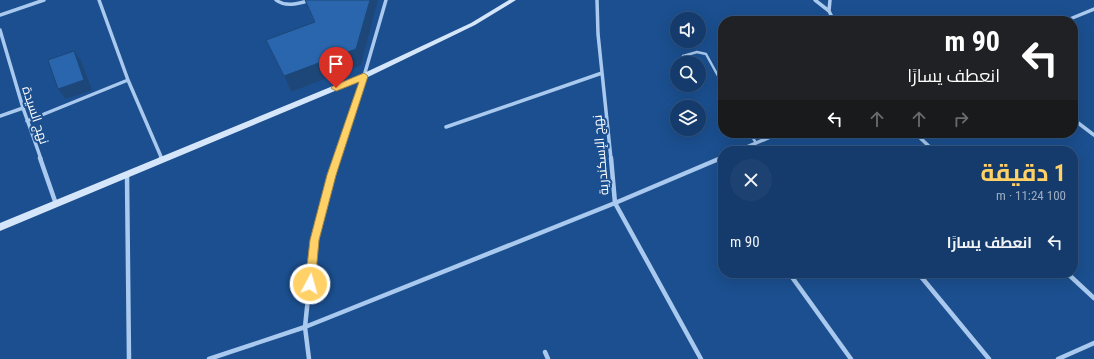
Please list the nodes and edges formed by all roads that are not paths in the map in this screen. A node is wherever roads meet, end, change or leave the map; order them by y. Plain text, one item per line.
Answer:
1 (44, 0) edge
2 (99, 0) edge
3 (276, 0) edge
4 (311, 0) edge
5 (386, 0) edge
6 (513, 0) edge
7 (597, 0) edge
8 (815, 0) edge
9 (830, 0) edge
10 (1094, 9) edge
11 (829, 11) junction
12 (0, 15) edge
13 (832, 16) edge
14 (1077, 16) edge
15 (0, 30) edge
16 (683, 56) dead end
17 (602, 73) junction
18 (364, 76) junction
19 (718, 76) edge
20 (128, 80) junction
21 (23, 108) junction
22 (0, 116) edge
23 (27, 121) junction
24 (1078, 123) edge
25 (446, 127) dead end
26 (1094, 136) edge
27 (753, 138) edge
28 (768, 138) edge
29 (920, 138) edge
30 (756, 143) junction
31 (749, 146) edge
32 (929, 146) edge
33 (718, 159) edge
34 (162, 160) junction
35 (127, 175) junction
36 (615, 203) junction
37 (56, 204) junction
38 (0, 227) edge
39 (793, 278) edge
40 (922, 278) edge
41 (1072, 278) edge
42 (1094, 298) edge
43 (305, 327) junction
44 (1094, 343) edge
45 (545, 352) dead end
46 (129, 359) edge
47 (209, 359) edge
48 (310, 359) edge
49 (548, 359) edge
50 (702, 359) edge
51 (851, 359) edge
52 (989, 359) edge
53 (1058, 359) edge

1 - 12 street
2 - 20 street
3 - 4 street
5 - 18 street
6 - 18 main road
7 - 17 street, نهج الإسكندرية
8 - 11 street
9 - 11 street
10 - 14 street
11 - 13 street
15 - 21 street, نهج السيدة
16 - 19 lane
17 - 25 street
17 - 36 street, نهج الإسكندرية
18 - 34 main road
18 - 43 street
20 - 23 street
20 - 34 street
21 - 22 street
21 - 23 street, نهج السيدة
23 - 37 street, نهج السيدة
24 - 26 street
27 - 30 lane
28 - 30 street
29 - 32 street
30 - 31 street
33 - 36 street
34 - 35 main road
35 - 37 main road
35 - 46 street
36 - 43 street
36 - 50 street, نهج الإسكندرية
37 - 38 main road
39 - 51 street
40 - 52 street
41 - 42 street
43 - 47 street
43 - 48 street
44 - 53 street
45 - 49 street

